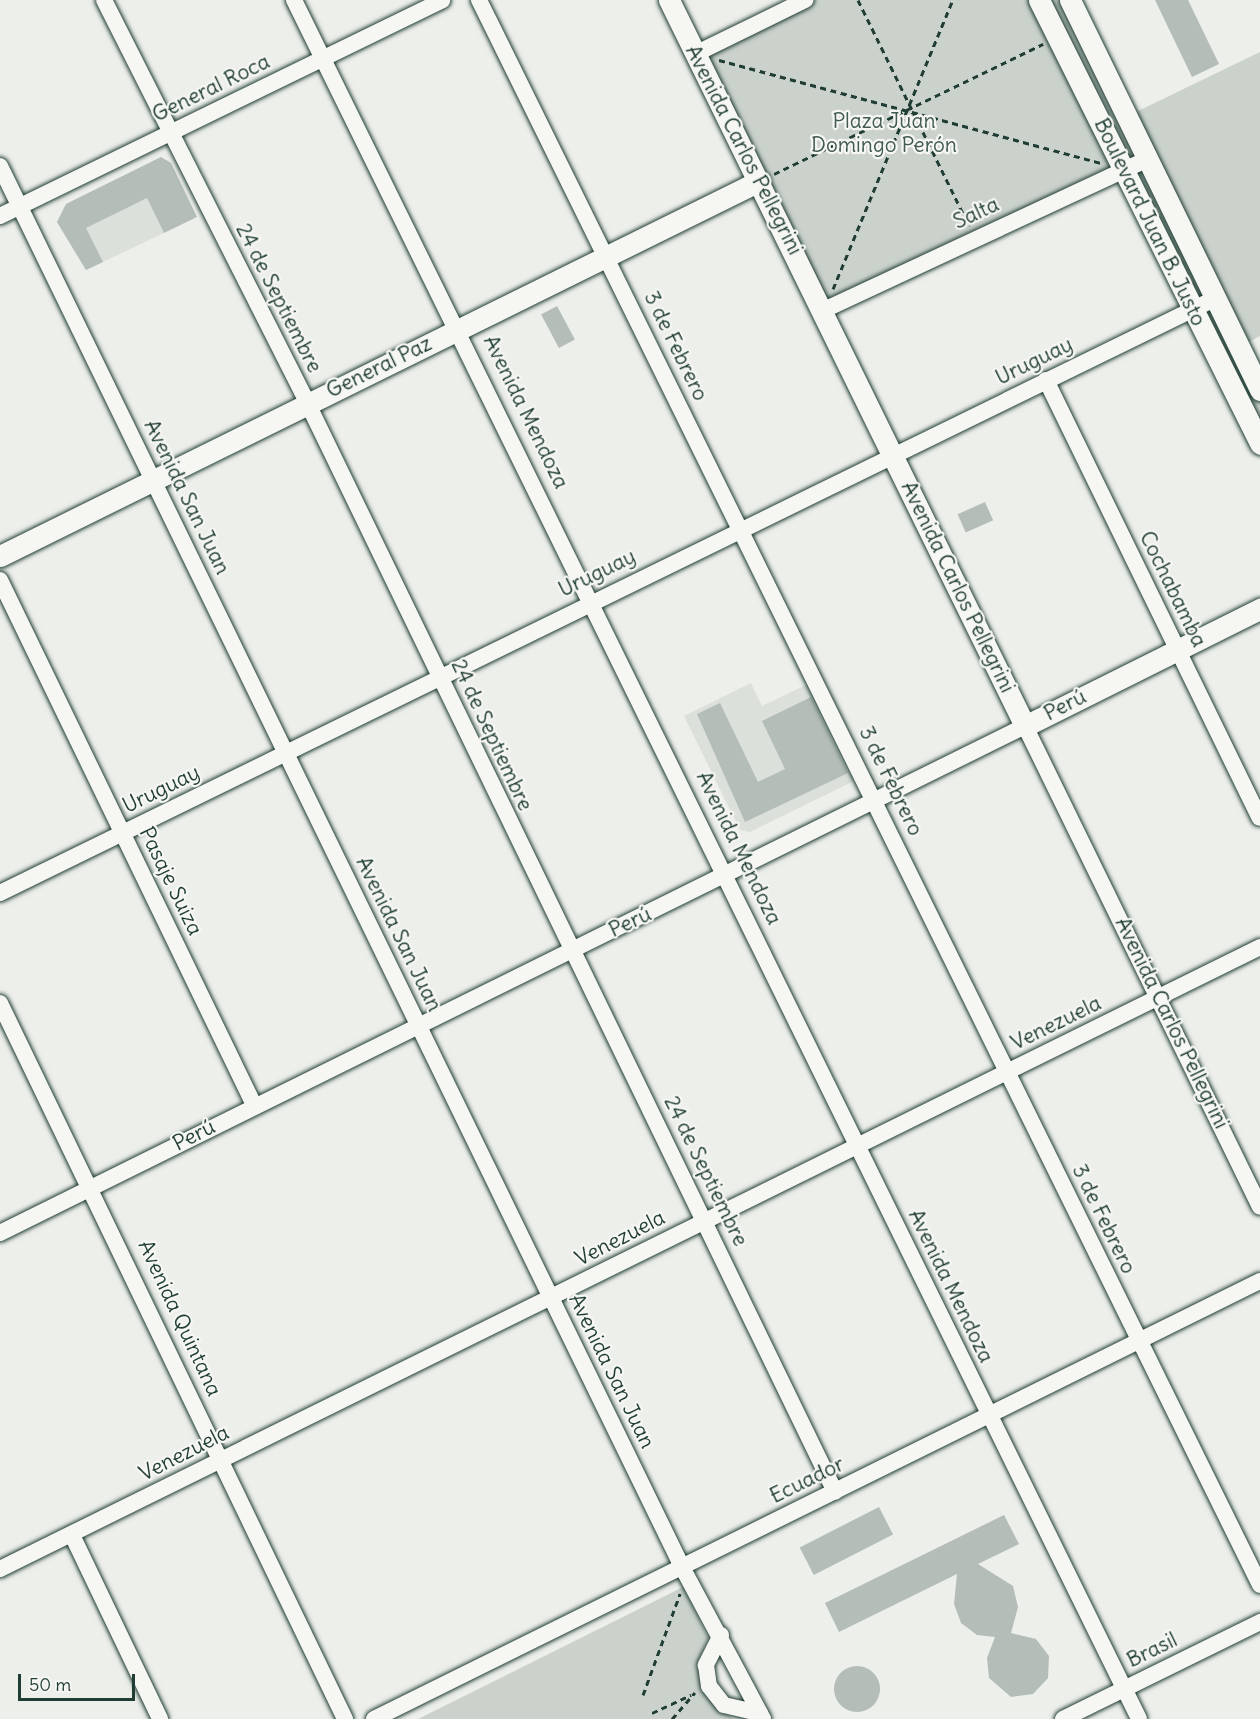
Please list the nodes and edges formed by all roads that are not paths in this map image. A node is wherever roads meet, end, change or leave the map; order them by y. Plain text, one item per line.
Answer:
1 (104, 0) edge
2 (294, 0) edge
3 (442, 0) edge
4 (479, 0) edge
5 (669, 0) edge
6 (805, 0) edge
7 (1039, 0) edge
8 (1070, 0) edge
9 (695, 54) junction
10 (324, 58) junction
11 (171, 133) junction
12 (1148, 159) junction
13 (0, 166) edge
14 (1123, 169) junction
15 (759, 181) junction
16 (20, 206) junction
17 (0, 216) edge
18 (606, 255) junction
19 (1216, 298) junction
20 (1194, 309) junction
21 (824, 310) junction
22 (459, 327) junction
23 (1046, 380) junction
24 (1260, 390) edge
25 (307, 402) junction
26 (1260, 444) edge
27 (894, 455) junction
28 (154, 479) junction
29 (740, 529) junction
30 (0, 556) edge
31 (0, 580) edge
32 (593, 599) junction
33 (1260, 609) edge
34 (1177, 649) junction
35 (439, 676) junction
36 (1025, 726) junction
37 (286, 752) junction
38 (875, 798) junction
39 (1260, 818) edge
40 (123, 833) junction
41 (728, 877) junction
42 (0, 893) edge
43 (1260, 947) edge
44 (569, 950) junction
45 (1161, 996) junction
46 (0, 1003) edge
47 (418, 1026) junction
48 (1008, 1071) junction
49 (254, 1105) junction
50 (858, 1144) junction
51 (93, 1188) junction
52 (1260, 1207) edge
53 (706, 1221) junction
54 (0, 1233) edge
55 (1260, 1281) edge
56 (552, 1298) junction
57 (1137, 1339) junction
58 (988, 1415) junction
59 (222, 1459) junction
60 (835, 1492) junction
61 (72, 1535) junction
62 (682, 1567) junction
63 (0, 1569) edge
64 (1260, 1584) edge
65 (1260, 1622) edge
66 (720, 1635) junction
67 (1125, 1689) junction
68 (762, 1716) edge
69 (160, 1719) edge
70 (345, 1719) edge
71 (374, 1719) edge
72 (1064, 1719) edge
73 (1139, 1719) edge

1 - 11 street, 24 de Septiembre
2 - 10 street, Avenida Mendoza
3 - 10 street, General Roca
4 - 18 street, 3 de Febrero
5 - 9 street, Avenida Carlos Pellegrini
6 - 9 street
7 - 14 street, Boulevard Juan B. Justo
8 - 12 street, Boulevard Juan B. Justo
9 - 15 street, Avenida Carlos Pellegrini
10 - 11 street, General Roca
10 - 22 street, Avenida Mendoza
11 - 16 street, General Roca
11 - 25 street, 24 de Septiembre
12 - 14 street, Salta
12 - 19 street, Boulevard Juan B. Justo
13 - 16 street, Avenida San Juan
14 - 20 street, Boulevard Juan B. Justo
14 - 21 street, Salta
15 - 18 street, General Paz
15 - 21 street, Avenida Carlos Pellegrini
16 - 17 street, General Roca
16 - 28 street, Avenida San Juan
18 - 22 street, General Paz
18 - 29 street, 3 de Febrero
19 - 20 street, Uruguay
19 - 24 street, Boulevard Juan B. Justo
20 - 23 street, Uruguay
20 - 26 street, Boulevard Juan B. Justo
21 - 27 street, Avenida Carlos Pellegrini
22 - 25 street, General Paz
22 - 32 street, Avenida Mendoza
23 - 27 street, Uruguay
23 - 34 street, Cochabamba
25 - 28 street, General Paz
25 - 35 street, 24 de Septiembre
27 - 29 street, Uruguay
27 - 36 street, Avenida Carlos Pellegrini
28 - 30 street, General Paz
28 - 37 street, Avenida San Juan
29 - 32 street, Uruguay
29 - 38 street, 3 de Febrero
31 - 40 street, Pasaje Suiza
32 - 35 street, Uruguay
32 - 41 street, Avenida Mendoza
33 - 34 street, Perú
34 - 36 street, Perú
34 - 39 street, Cochabamba
35 - 37 street, Uruguay
35 - 44 street, 24 de Septiembre
36 - 38 street, Perú
36 - 45 street, Avenida Carlos Pellegrini
37 - 40 street, Uruguay
37 - 47 street, Avenida San Juan
38 - 41 street, Perú
38 - 48 street, 3 de Febrero
40 - 42 street, Uruguay
40 - 49 street, Pasaje Suiza
41 - 44 street, Perú
41 - 50 street, Avenida Mendoza
43 - 45 street, Venezuela
44 - 47 street, Perú
44 - 53 street, 24 de Septiembre
45 - 48 street, Venezuela
45 - 52 street, Avenida Carlos Pellegrini
46 - 51 street, Avenida Quintana
47 - 49 street, Perú
47 - 56 street, Avenida San Juan
48 - 50 street, Venezuela
48 - 57 street, 3 de Febrero
49 - 51 street, Perú
50 - 53 street, Venezuela
50 - 58 street, Avenida Mendoza
51 - 54 street, Perú
51 - 59 street, Avenida Quintana
53 - 56 street, Venezuela
53 - 60 street, 24 de Septiembre
55 - 57 street, Ecuador
56 - 59 street, Venezuela
56 - 62 street, Avenida San Juan
57 - 58 street, Ecuador
57 - 64 street, 3 de Febrero
58 - 60 street, Ecuador
58 - 67 street, Avenida Mendoza
59 - 61 street, Venezuela
59 - 70 street, Avenida Quintana
60 - 62 street, Ecuador
61 - 63 street, Venezuela
61 - 69 street
62 - 66 street, Avenida San Juan
62 - 71 street, Ecuador
65 - 67 street, Brasil
66 - 68 street, Avenida San Juan
66 - 68 street
67 - 72 street, Brasil
67 - 73 street, Avenida Mendoza

